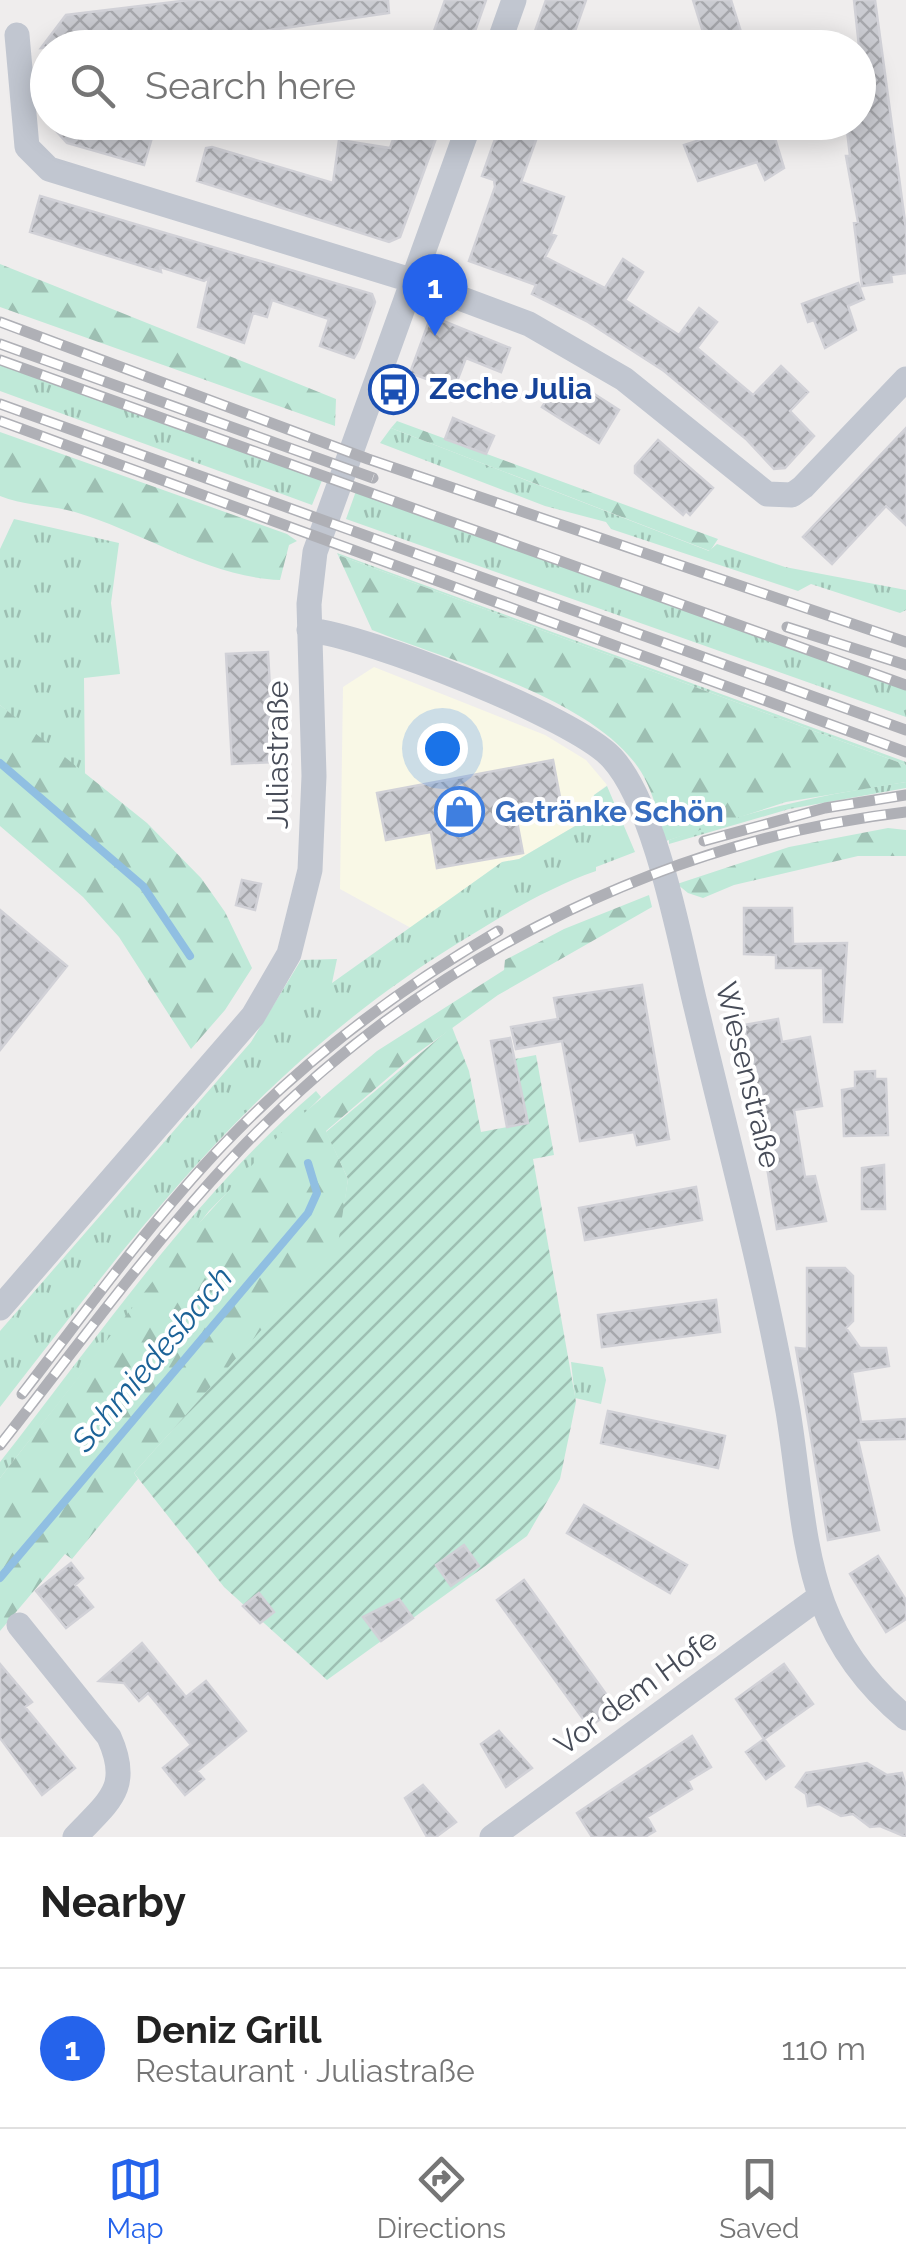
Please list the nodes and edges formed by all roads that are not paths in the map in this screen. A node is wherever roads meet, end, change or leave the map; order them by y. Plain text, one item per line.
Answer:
1 (514, 0) edge
2 (503, 30) edge
3 (16, 34) dead end
4 (464, 140) edge
5 (414, 281) junction
6 (906, 380) edge
7 (309, 630) junction
8 (0, 1308) edge
9 (818, 1598) junction
10 (19, 1625) dead end
11 (906, 1718) edge
12 (75, 1837) edge
13 (492, 1837) edge

1 - 2 street
3 - 5 street
4 - 5 street, Juliastraße
5 - 6 street
5 - 7 street, Juliastraße
7 - 8 street, Juliastraße
7 - 9 street, Wiesenstraße
9 - 11 street, Wiesenstraße
9 - 13 street, Vor dem Hofe
10 - 12 street

